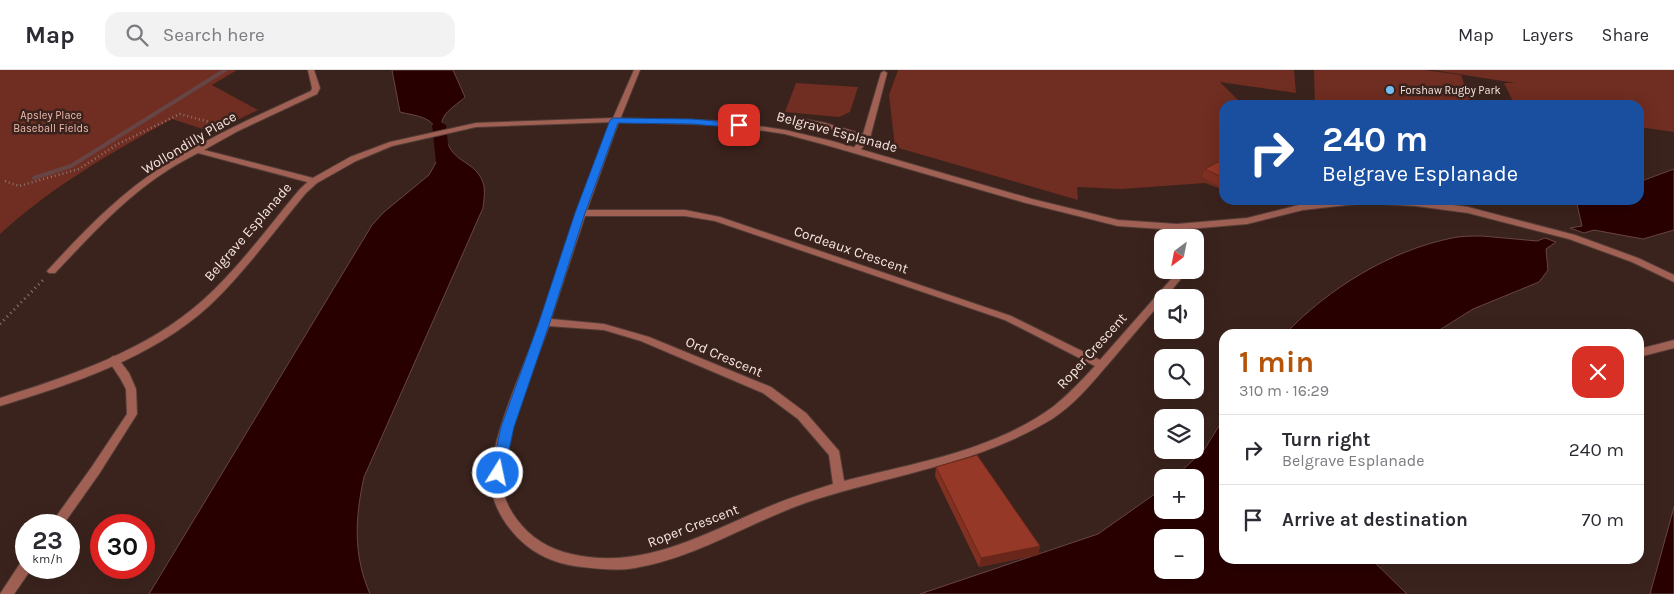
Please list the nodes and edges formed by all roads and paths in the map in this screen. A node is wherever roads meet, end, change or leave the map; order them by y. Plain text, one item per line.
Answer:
1 (311, 70) edge
2 (637, 70) edge
3 (884, 73) dead end
4 (783, 117) dead end
5 (614, 120) junction
6 (235, 129) junction
7 (866, 138) junction
8 (196, 150) junction
9 (855, 151) junction
10 (6, 181) dead end
11 (314, 181) junction
12 (1321, 205) edge
13 (1431, 205) edge
14 (580, 213) junction
15 (1177, 227) joint
16 (52, 271) joint
17 (1176, 279) edge
18 (1674, 279) edge
19 (545, 322) junction
20 (0, 324) edge
21 (1674, 344) edge
22 (1644, 352) edge
23 (113, 360) junction
24 (1102, 364) junction
25 (0, 402) edge
26 (839, 488) junction
27 (64, 514) edge
28 (17, 579) edge
29 (6, 594) edge

1 - 6 street, Wollondilly Place
2 - 5 street, Roper Crescent
3 - 7 street
4 - 7 street
5 - 9 street, Belgrave Esplanade
5 - 11 street, Belgrave Esplanade
5 - 14 street, Roper Crescent
6 - 8 street, Wollondilly Place
6 - 10 path
7 - 9 street
8 - 11 street
8 - 16 street, Wollondilly Place
9 - 15 street, Belgrave Esplanade
11 - 23 street, Belgrave Esplanade
12 - 15 street, Belgrave Esplanade
13 - 18 street, Belgrave Esplanade
14 - 19 street, Roper Crescent
14 - 24 street, Cordeaux Crescent
16 - 20 path
17 - 24 street, Roper Crescent
19 - 26 street, Ord Crescent
19 - 26 street, Roper Crescent
21 - 22 street
23 - 25 street, Belgrave Esplanade
23 - 27 street
24 - 26 street, Roper Crescent
28 - 29 street

